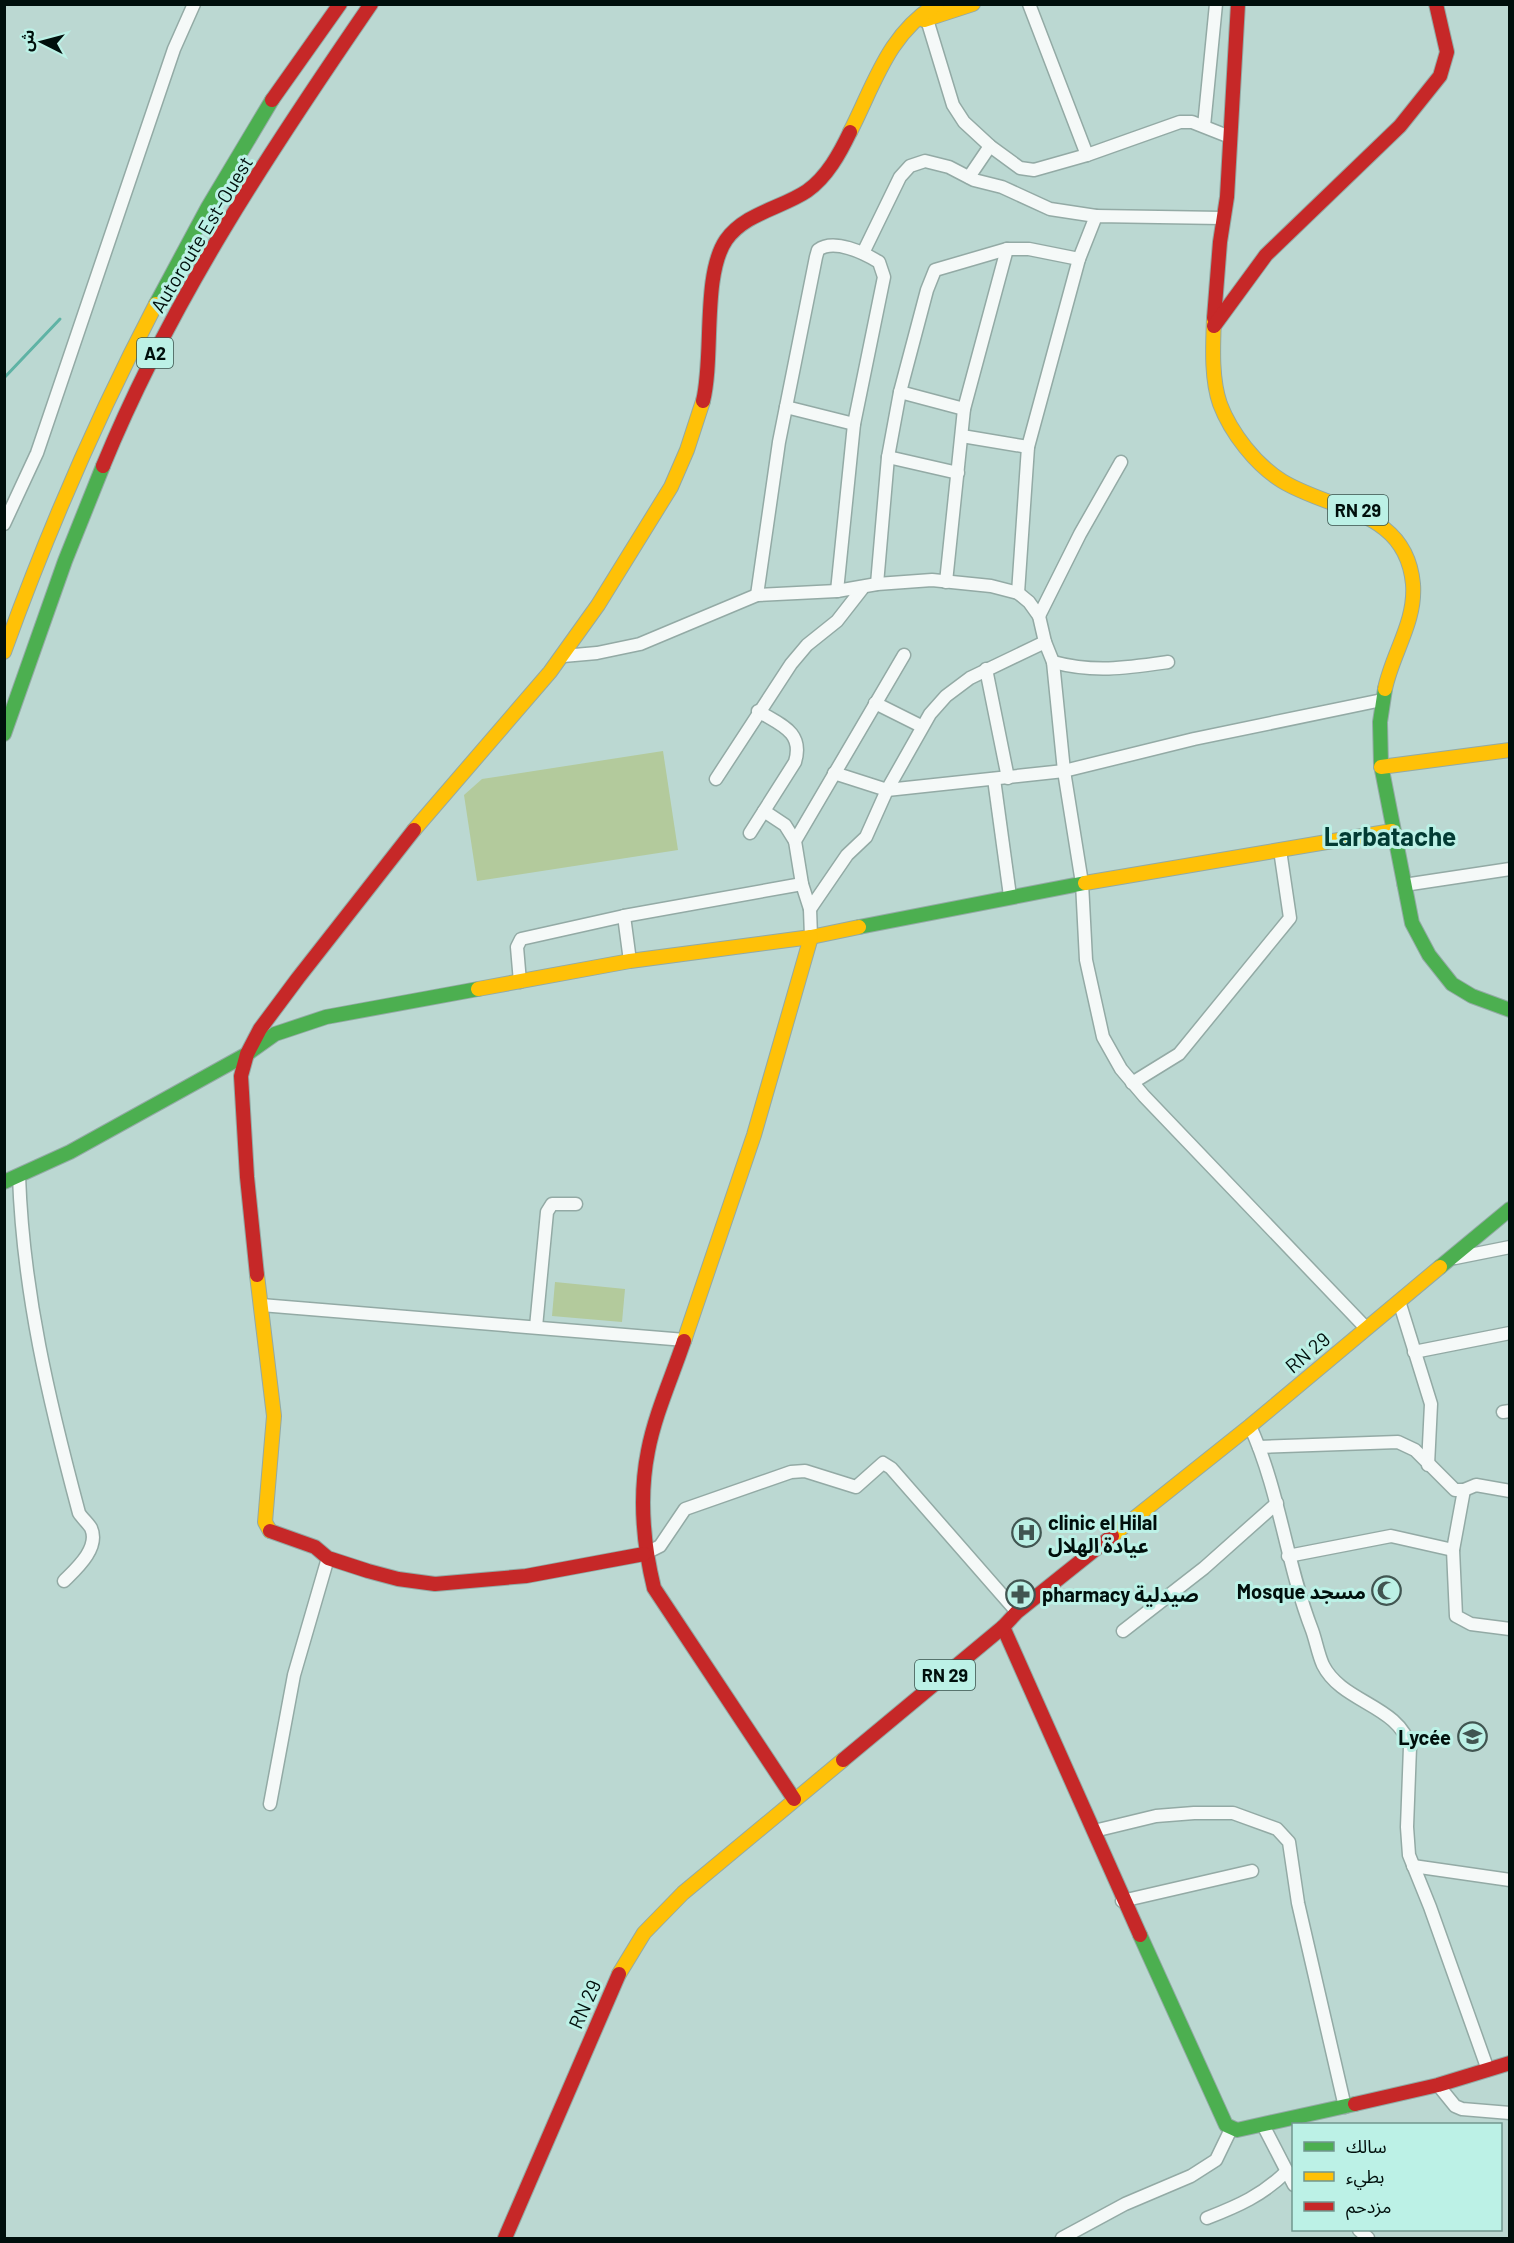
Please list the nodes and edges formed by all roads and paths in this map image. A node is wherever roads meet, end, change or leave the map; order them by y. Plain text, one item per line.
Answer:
1 (194, 4) edge
2 (340, 4) edge
3 (370, 4) edge
4 (973, 4) edge
5 (1029, 4) edge
6 (1216, 4) edge
7 (1238, 4) edge
8 (1436, 4) edge
9 (930, 11) edge
10 (1204, 126) junction
11 (1230, 137) junction
12 (990, 146) junction
13 (1087, 155) junction
14 (969, 177) junction
15 (1096, 216) junction
16 (1222, 218) junction
17 (1006, 249) junction
18 (863, 253) junction
19 (1079, 259) junction
20 (1214, 326) junction
21 (900, 392) junction
22 (786, 407) junction
23 (964, 409) junction
24 (854, 424) junction
25 (962, 436) junction
26 (1028, 447) junction
27 (888, 457) junction
28 (1121, 462) dead end
29 (958, 473) junction
30 (4, 524) edge
31 (946, 582) junction
32 (877, 584) junction
33 (862, 589) junction
34 (837, 591) junction
35 (1018, 593) junction
36 (757, 595) junction
37 (1039, 616) junction
38 (1045, 642) junction
39 (4, 652) edge
40 (904, 655) dead end
41 (563, 656) junction
42 (1053, 662) junction
43 (1168, 662) dead end
44 (986, 669) junction
45 (1382, 700) junction
46 (875, 703) junction
47 (758, 711) junction
48 (921, 726) junction
49 (4, 734) edge
50 (1509, 750) edge
51 (1381, 767) junction
52 (1064, 771) junction
53 (834, 773) junction
54 (994, 778) junction
55 (1008, 778) junction
56 (716, 779) dead end
57 (887, 790) junction
58 (764, 811) junction
59 (1392, 831) junction
60 (750, 832) dead end
61 (795, 841) junction
62 (1280, 850) junction
63 (1509, 869) edge
64 (1082, 883) junction
65 (802, 884) junction
66 (1404, 885) junction
67 (1010, 896) junction
68 (810, 909) junction
69 (624, 916) junction
70 (811, 937) junction
71 (630, 961) junction
72 (520, 982) junction
73 (1509, 1010) edge
74 (247, 1054) junction
75 (1132, 1083) junction
76 (20, 1176) junction
77 (4, 1182) edge
78 (576, 1203) dead end
79 (1509, 1209) edge
80 (1509, 1247) edge
81 (1448, 1260) junction
82 (1399, 1300) junction
83 (261, 1305) junction
84 (536, 1327) junction
85 (1366, 1328) junction
86 (1509, 1333) edge
87 (686, 1340) junction
88 (1414, 1352) junction
89 (1250, 1426) junction
90 (1259, 1446) junction
91 (1428, 1465) junction
92 (1464, 1490) junction
93 (1509, 1491) edge
94 (1278, 1503) junction
95 (1453, 1550) junction
96 (644, 1554) junction
97 (1288, 1556) junction
98 (328, 1558) junction
99 (64, 1581) dead end
100 (1017, 1612) junction
101 (1003, 1627) junction
102 (1509, 1629) edge
103 (1123, 1631) dead end
104 (794, 1799) junction
105 (270, 1804) dead end
106 (1094, 1831) junction
107 (1413, 1866) junction
108 (1252, 1871) dead end
109 (1509, 1880) edge
110 (1122, 1901) junction
111 (1509, 2062) edge
112 (1488, 2070) junction
113 (1438, 2085) junction
114 (1345, 2107) junction
115 (1509, 2113) edge
116 (1263, 2125) junction
117 (1231, 2129) junction
118 (1287, 2171) junction
119 (1292, 2183) edge
120 (1207, 2218) dead end
121 (505, 2238) edge
122 (1062, 2238) edge

1 - 30 street
2 - 39 main road, Autoroute Est-Ouest / A2
3 - 49 main road, Autoroute Est-Ouest / A2
4 - 9 main road
5 - 13 street
6 - 10 street
7 - 11 main road, RN 29 / RN 29
8 - 20 main road
9 - 12 street
9 - 41 main road
10 - 11 street
10 - 13 street
11 - 16 main road, RN 29 / RN 29
12 - 13 street
12 - 14 street
14 - 15 street
14 - 18 street
15 - 16 street
15 - 19 street
16 - 20 main road, RN 29 / RN 29
17 - 19 street
17 - 21 street
17 - 23 street
18 - 22 street
18 - 24 street
19 - 26 street
20 - 45 main road, RN 29 / RN 29
21 - 23 street
21 - 27 street
22 - 24 street
22 - 36 street
23 - 25 street
24 - 34 street
25 - 26 street
25 - 29 street
26 - 35 street
27 - 29 street
27 - 32 street
28 - 37 street
29 - 31 street
31 - 32 street
31 - 35 street
32 - 33 street
33 - 34 street
33 - 47 street
34 - 36 street
35 - 37 street
36 - 41 street
37 - 38 street
38 - 42 street
38 - 44 street
40 - 46 street
41 - 74 main road
42 - 43 street
42 - 52 street
44 - 48 street
44 - 55 street
45 - 51 main road, RN 29 / RN 29
45 - 52 street
46 - 48 street
46 - 53 street
47 - 56 street
47 - 58 street
48 - 57 street
50 - 51 main road
51 - 59 main road, RN 29 / RN 29
52 - 55 street
52 - 64 street
53 - 57 street
53 - 61 street
54 - 55 street
54 - 57 street
54 - 67 street
57 - 68 street
58 - 60 street
58 - 61 street
59 - 62 main road
59 - 66 main road, RN 29 / RN 29
61 - 65 street
62 - 64 main road
62 - 75 street
63 - 66 street
64 - 67 main road
64 - 75 street
65 - 68 street
65 - 69 street
66 - 73 main road, RN 29 / RN 29
67 - 70 main road
68 - 70 street
69 - 71 street
69 - 72 street
70 - 71 main road
70 - 87 main road
71 - 72 main road
72 - 74 main road
74 - 76 main road
74 - 83 main road
75 - 85 street
76 - 77 main road
76 - 99 street
78 - 84 street
79 - 81 main road, RN 29 / RN 29
80 - 81 street
81 - 82 main road, RN 29 / RN 29
82 - 85 main road, RN 29 / RN 29
82 - 88 street
83 - 84 street
83 - 98 main road
84 - 87 street
85 - 89 main road, RN 29 / RN 29
86 - 88 street
87 - 96 main road
88 - 91 street
89 - 90 street
89 - 100 main road, RN 29 / RN 29
90 - 91 street
90 - 94 street
91 - 92 street
92 - 93 street
92 - 95 street
94 - 97 street
94 - 103 street
95 - 97 street
95 - 102 street
96 - 98 main road
96 - 100 street
96 - 104 main road
97 - 107 street
98 - 105 street
100 - 101 main road, RN 29 / RN 29
101 - 104 main road, RN 29 / RN 29
101 - 106 main road
104 - 121 main road, RN 29 / RN 29
106 - 110 main road
106 - 114 street
107 - 109 street
107 - 112 street
108 - 110 street
110 - 117 main road
111 - 112 main road
112 - 113 main road
113 - 114 main road
113 - 115 street
114 - 116 main road
116 - 117 main road
116 - 118 street
117 - 122 street
118 - 119 street
118 - 120 street

